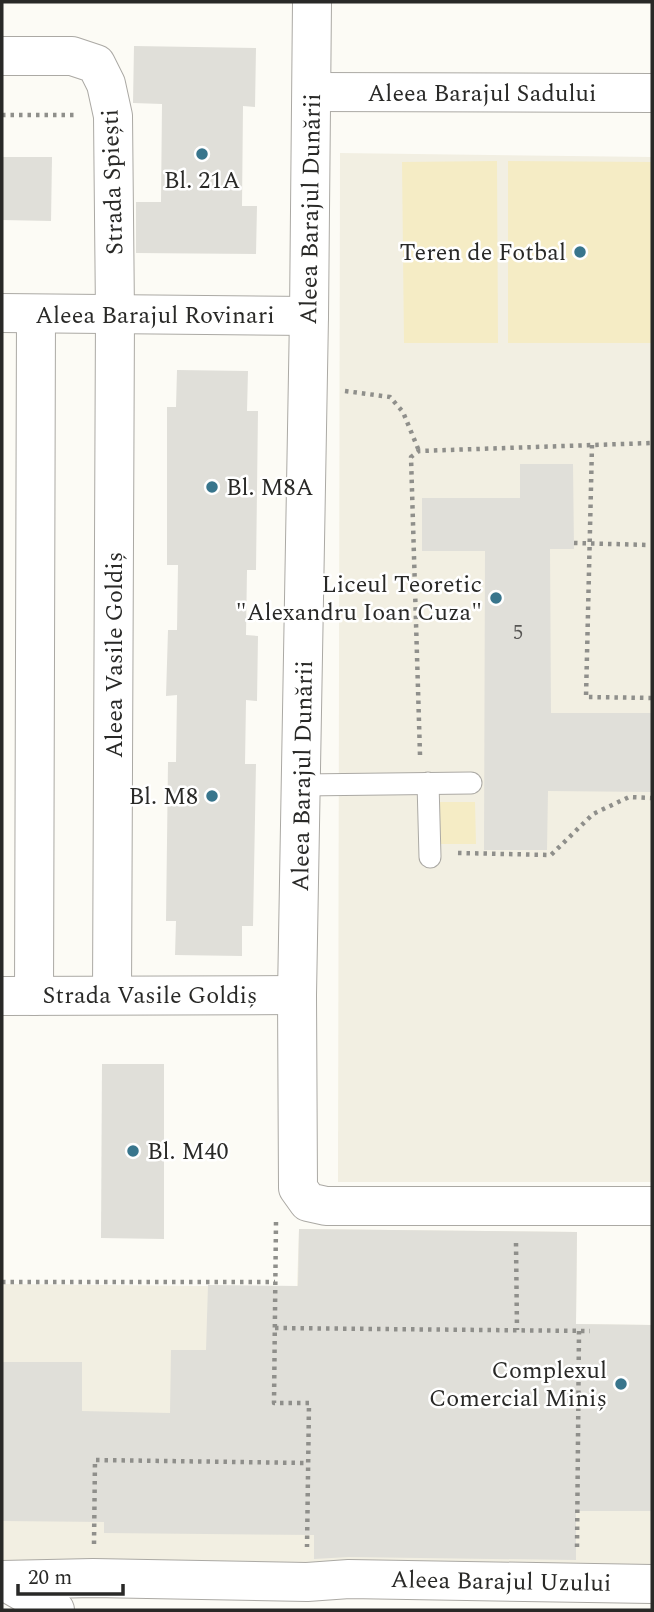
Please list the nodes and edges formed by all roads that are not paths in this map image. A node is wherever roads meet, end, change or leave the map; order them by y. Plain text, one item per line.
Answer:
1 (312, 2) edge
2 (2, 55) edge
3 (312, 92) junction
4 (652, 93) edge
5 (19, 314) edge
6 (116, 315) junction
7 (309, 316) junction
8 (471, 783) dead end
9 (424, 784) junction
10 (302, 785) junction
11 (430, 855) road end
12 (113, 995) junction
13 (298, 995) junction
14 (18, 996) edge
15 (652, 1206) edge
16 (2, 1580) edge
17 (652, 1584) edge
18 (314, 1596) edge
19 (55, 1610) edge

1 - 3 street, Aleea Barajul Dunării
2 - 6 street, Strada Spiești
3 - 4 street, Aleea Barajul Sadului
3 - 7 street, Aleea Barajul Dunării
5 - 6 street, Aleea Barajul Rovinari
5 - 14 street
6 - 7 street, Aleea Barajul Rovinari
6 - 12 street, Aleea Vasile Goldiș
7 - 10 street, Aleea Barajul Dunării
8 - 9 lane
9 - 10 lane
9 - 11 lane
10 - 13 street, Aleea Barajul Dunării
12 - 13 street, Strada Vasile Goldiș
12 - 14 street, Strada Vasile Goldiș
13 - 15 street, Aleea Barajul Dunării
16 - 18 street, Aleea Barajul Uzului
16 - 19 street
17 - 18 street, Aleea Barajul Uzului

